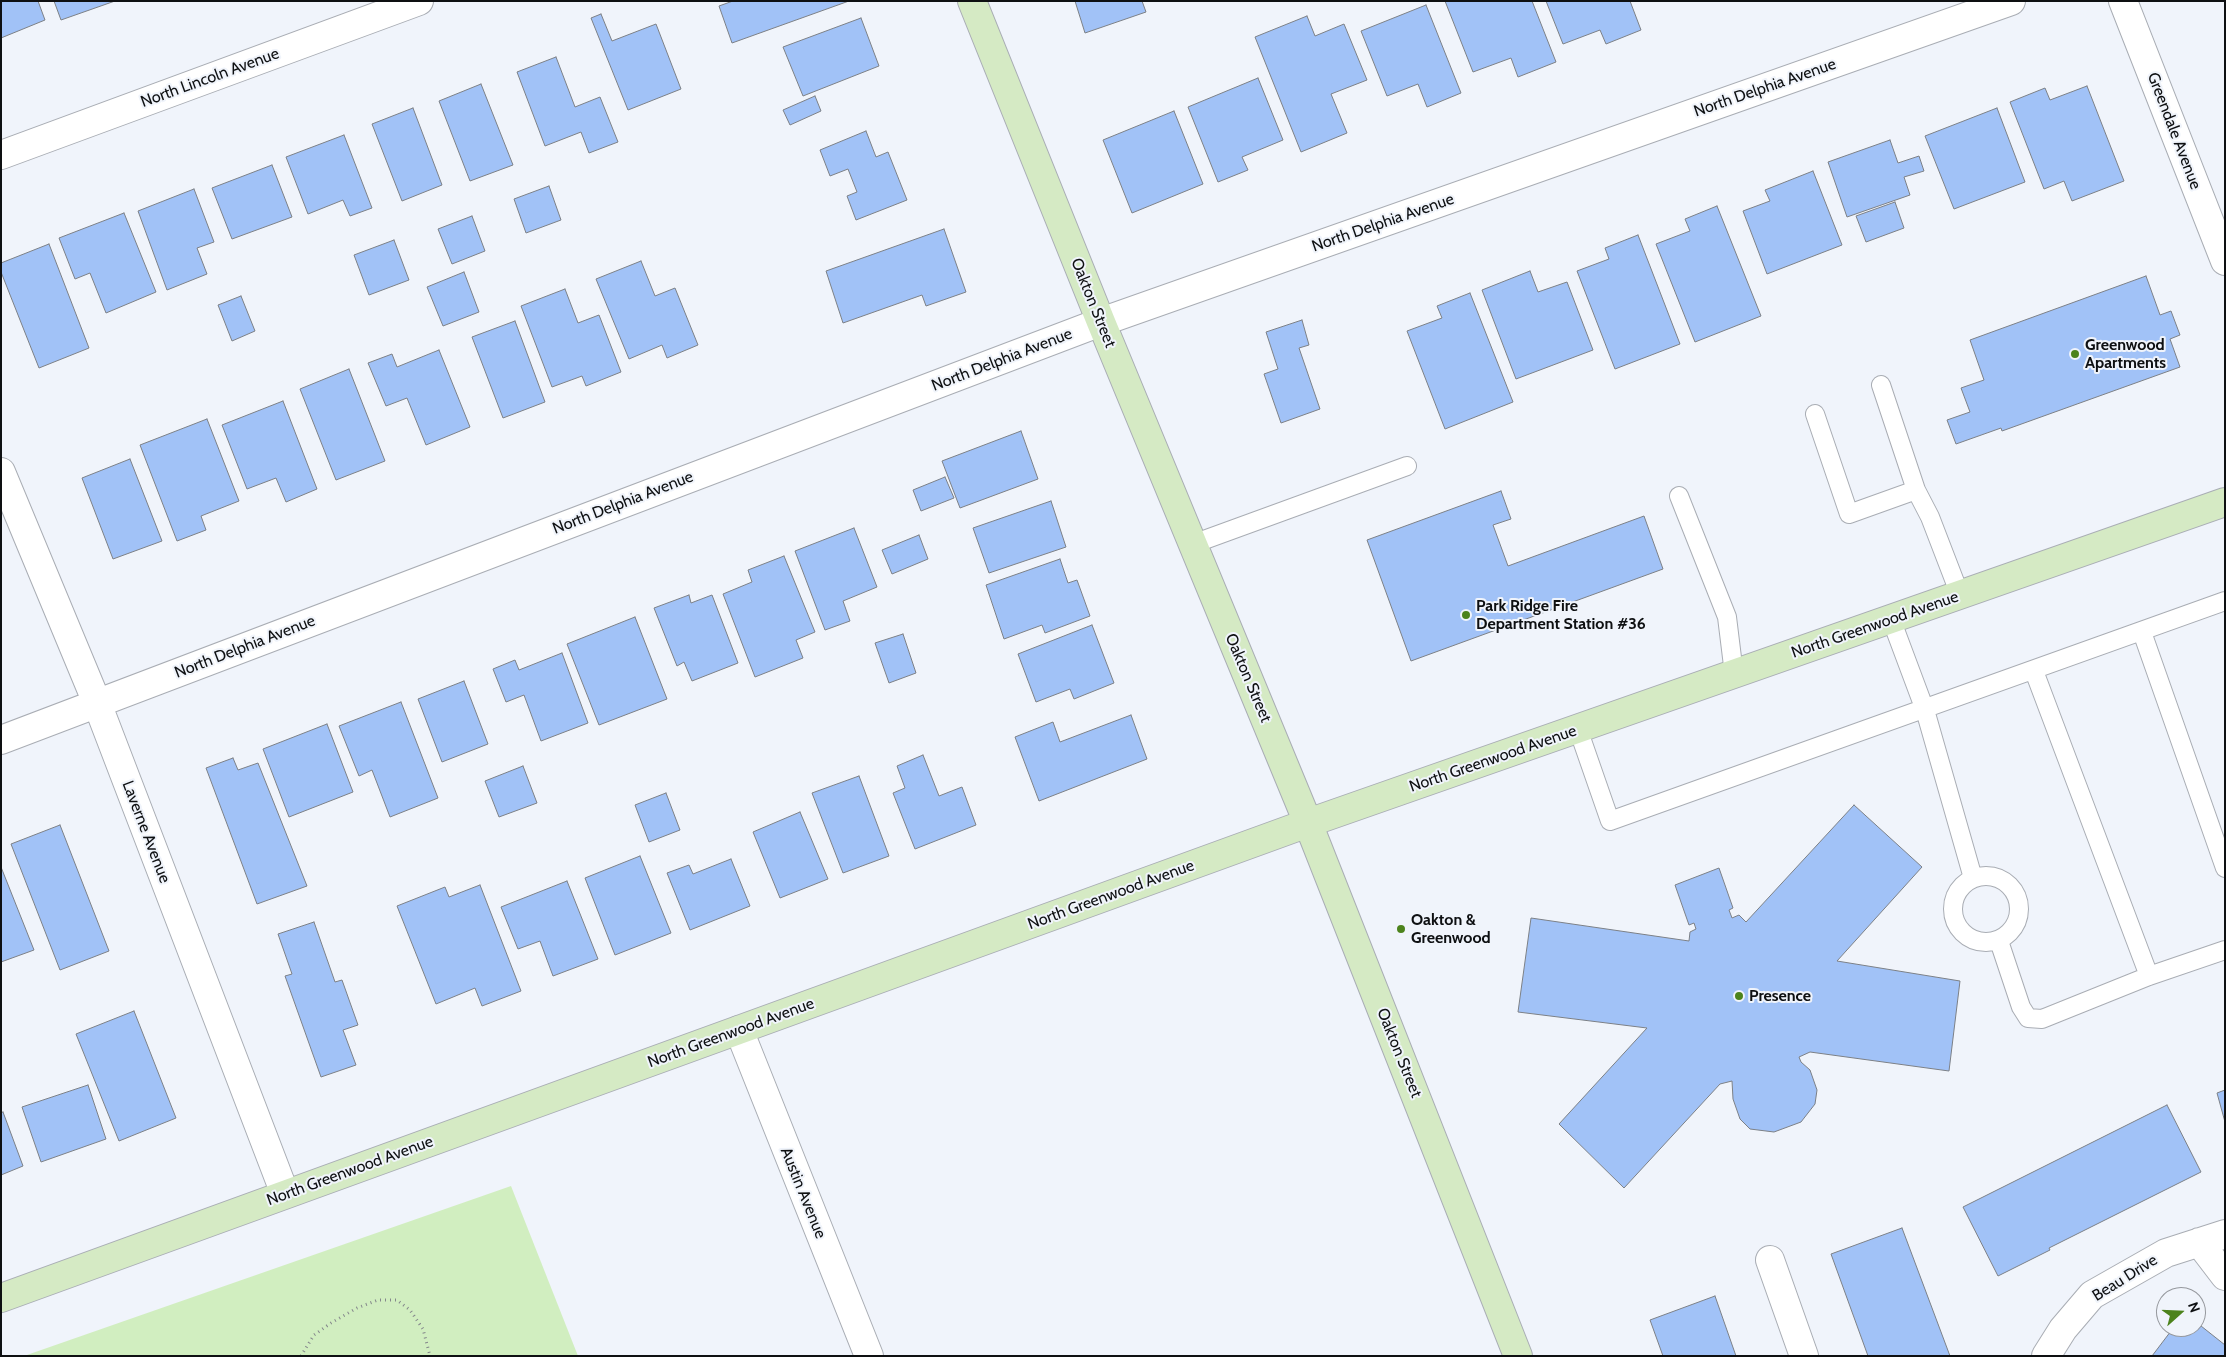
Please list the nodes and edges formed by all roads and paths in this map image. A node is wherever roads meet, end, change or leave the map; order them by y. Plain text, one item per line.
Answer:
1 (419, 1) edge
2 (972, 1) edge
3 (2011, 1) edge
4 (2123, 1) edge
5 (1, 155) edge
6 (2225, 261) edge
7 (1101, 322) junction
8 (1881, 385) dead end
9 (1815, 414) dead end
10 (1407, 466) dead end
11 (1, 472) edge
12 (1916, 490) junction
13 (1679, 496) dead end
14 (2225, 502) edge
15 (1193, 544) junction
16 (1960, 595) junction
17 (2225, 601) edge
18 (1891, 619) junction
19 (2142, 632) junction
20 (2034, 671) junction
21 (1734, 674) junction
22 (96, 703) junction
23 (1925, 710) junction
24 (1578, 728) junction
25 (1, 740) edge
26 (1308, 824) junction
27 (2225, 868) edge
28 (1973, 878) junction
29 (1999, 941) junction
30 (2225, 950) edge
31 (2149, 976) junction
32 (739, 1030) junction
33 (285, 1194) junction
34 (2225, 1234) edge
35 (2199, 1242) junction
36 (1770, 1260) dead end
37 (2225, 1276) edge
38 (1, 1298) edge
39 (301, 1356) edge
40 (430, 1356) edge
41 (869, 1356) edge
42 (1518, 1356) edge
43 (1804, 1356) edge
44 (2046, 1356) edge

1 - 5 street, North Lincoln Avenue
2 - 7 main road, Oakton Street
3 - 7 street, North Delphia Avenue
4 - 6 street, Greendale Avenue
7 - 15 main road, Oakton Street
7 - 22 street, North Delphia Avenue
8 - 12 lane
9 - 12 lane
10 - 15 lane
11 - 22 street, Laverne Avenue
12 - 16 lane
13 - 21 lane
14 - 16 main road, North Greenwood Avenue
15 - 26 main road, Oakton Street
16 - 18 main road, North Greenwood Avenue
17 - 19 lane
18 - 21 main road, North Greenwood Avenue
18 - 23 lane
19 - 20 lane
19 - 27 lane
20 - 23 lane
20 - 31 lane
21 - 24 main road, North Greenwood Avenue
22 - 25 street, North Delphia Avenue
22 - 33 street, Laverne Avenue
23 - 24 lane
23 - 28 lane
24 - 26 main road, North Greenwood Avenue
26 - 32 main road, North Greenwood Avenue
26 - 42 main road, Oakton Street
28 - 29 lane
28 - 29 lane
29 - 31 lane
30 - 31 lane
32 - 33 main road, North Greenwood Avenue
32 - 41 street, Austin Avenue
33 - 38 main road, North Greenwood Avenue
34 - 35 street, Beau Drive
35 - 37 street
35 - 44 street, Beau Drive
36 - 43 street
39 - 40 path

